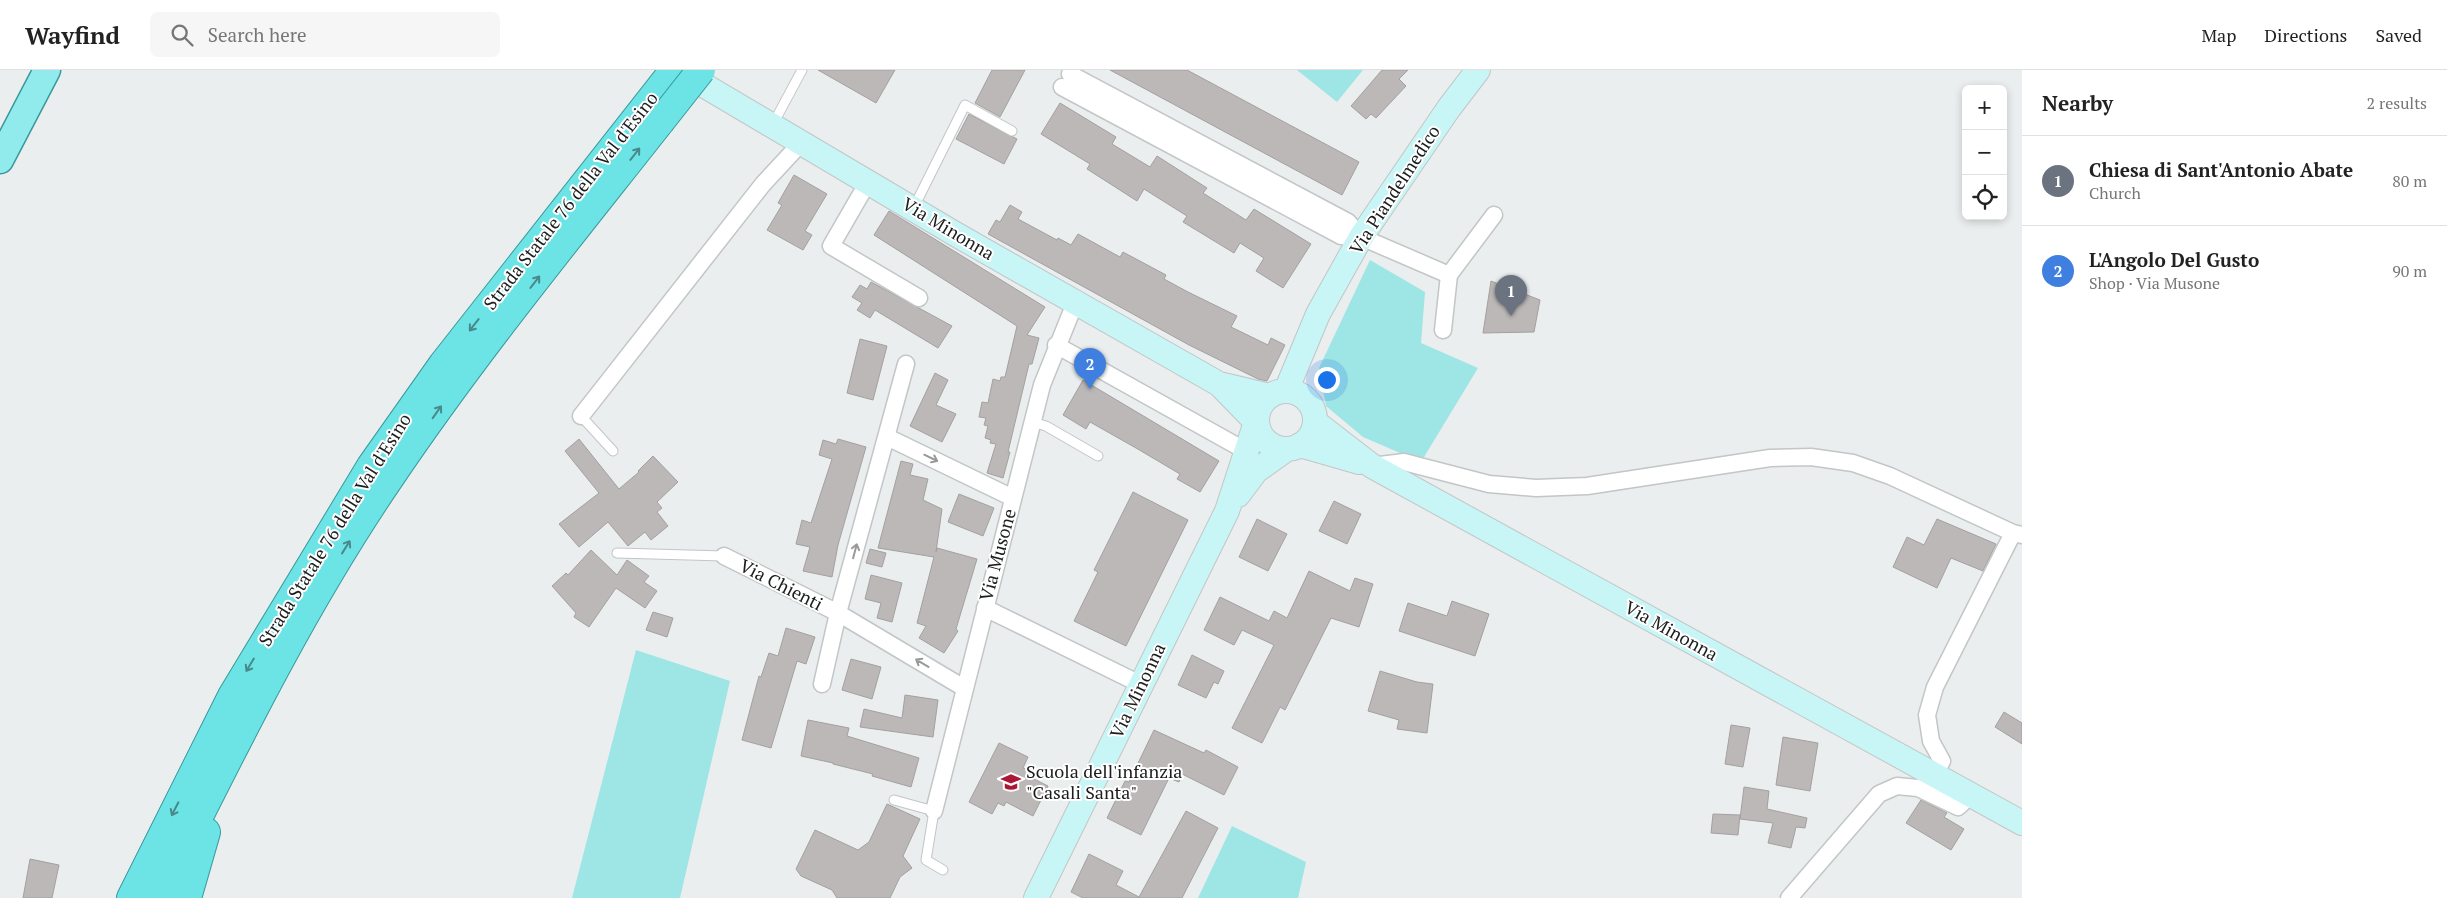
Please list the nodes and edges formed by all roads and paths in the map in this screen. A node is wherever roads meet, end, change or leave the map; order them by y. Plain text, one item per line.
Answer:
1 (47, 70) edge
2 (674, 70) edge
3 (678, 70) edge
4 (701, 70) edge
5 (802, 70) edge
6 (1478, 70) edge
7 (1066, 81) dead end
8 (652, 115) junction
9 (773, 124) junction
10 (1012, 130) dead end
11 (802, 142) junction
12 (0, 160) edge
13 (868, 182) junction
14 (913, 209) junction
15 (1494, 215) dead end
16 (1361, 237) junction
17 (1449, 275) junction
18 (919, 298) dead end
19 (1075, 303) junction
20 (1318, 314) junction
21 (1443, 330) dead end
22 (1056, 346) junction
23 (906, 364) dead end
24 (1219, 384) junction
25 (1278, 394) junction
26 (1311, 412) junction
27 (581, 416) joint
28 (1032, 422) junction
29 (1256, 422) junction
30 (887, 437) junction
31 (1294, 447) junction
32 (613, 451) dead end
33 (1246, 451) junction
34 (1098, 456) dead end
35 (1372, 466) junction
36 (1013, 498) junction
37 (1227, 510) junction
38 (2018, 534) edge
39 (617, 553) dead end
40 (724, 556) joint
41 (323, 584) junction
42 (984, 608) junction
43 (838, 613) junction
44 (822, 684) dead end
45 (1140, 684) junction
46 (964, 688) junction
47 (1935, 775) junction
48 (1971, 795) junction
49 (894, 800) dead end
50 (934, 812) junction
51 (2019, 821) edge
52 (943, 870) dead end
53 (131, 898) edge
54 (158, 898) edge
55 (187, 898) edge
56 (1036, 898) edge
57 (1789, 898) edge

1 - 12 main road
2 - 8 highway, Strada Statale 76 della Val d'Esino
3 - 9 main road, Via Minonna
4 - 8 highway, Strada Statale 76 della Val d'Esino, bridge
5 - 9 lane
6 - 16 main road, Via Piandelmedico
7 - 16 street
41 -> 8 highway, Strada Statale 76 della Val d'Esino
8 -> 53 highway, Strada Statale 76 della Val d'Esino
9 - 11 main road, Via Minonna
10 - 14 lane
11 - 13 main road, Via Minonna
11 - 27 street
13 - 14 main road, Via Minonna
13 - 18 street
14 - 19 main road, Via Minonna
15 - 17 street
16 - 17 street
16 - 20 main road, Via Piandelmedico
17 - 21 street
19 - 22 street, Via Musone
19 - 24 main road, Via Minonna
20 - 25 main road, Via Piandelmedico
20 - 26 main road, Via Piandelmedico
22 - 28 street, Via Musone
22 - 33 street
23 - 30 street
24 - 25 main road, Via Minonna
24 - 29 main road, Via Minonna
25 - 26 main road, Via Minonna
25 - 29 main road, Via Minonna
26 - 31 main road, Via Minonna
26 - 35 main road, Via Minonna
27 - 32 lane
28 - 34 lane
28 - 36 street, Via Musone
29 - 31 main road, Via Minonna
29 - 33 main road, Via Minonna
30 -> 36 street
43 -> 30 street
31 - 35 main road, Via Minonna
31 - 37 main road, Via Minonna
33 - 37 main road, Via Minonna
35 - 38 street
35 - 47 main road, Via Minonna
36 - 42 street, Via Musone
37 - 45 main road, Via Minonna
38 - 47 street
39 - 40 lane
40 - 43 street, Via Chienti
41 - 54 highway, Strada Statale 76 della Val d'Esino
41 - 55 highway
42 - 45 street
42 - 46 street, Via Musone
43 - 44 street
46 -> 43 street, Via Chienti
45 - 56 main road, Via Minonna
46 - 50 street, Via Musone
47 - 48 main road, Via Minonna
48 - 51 main road, Via Minonna
48 - 57 street
49 - 50 lane
50 - 52 lane

